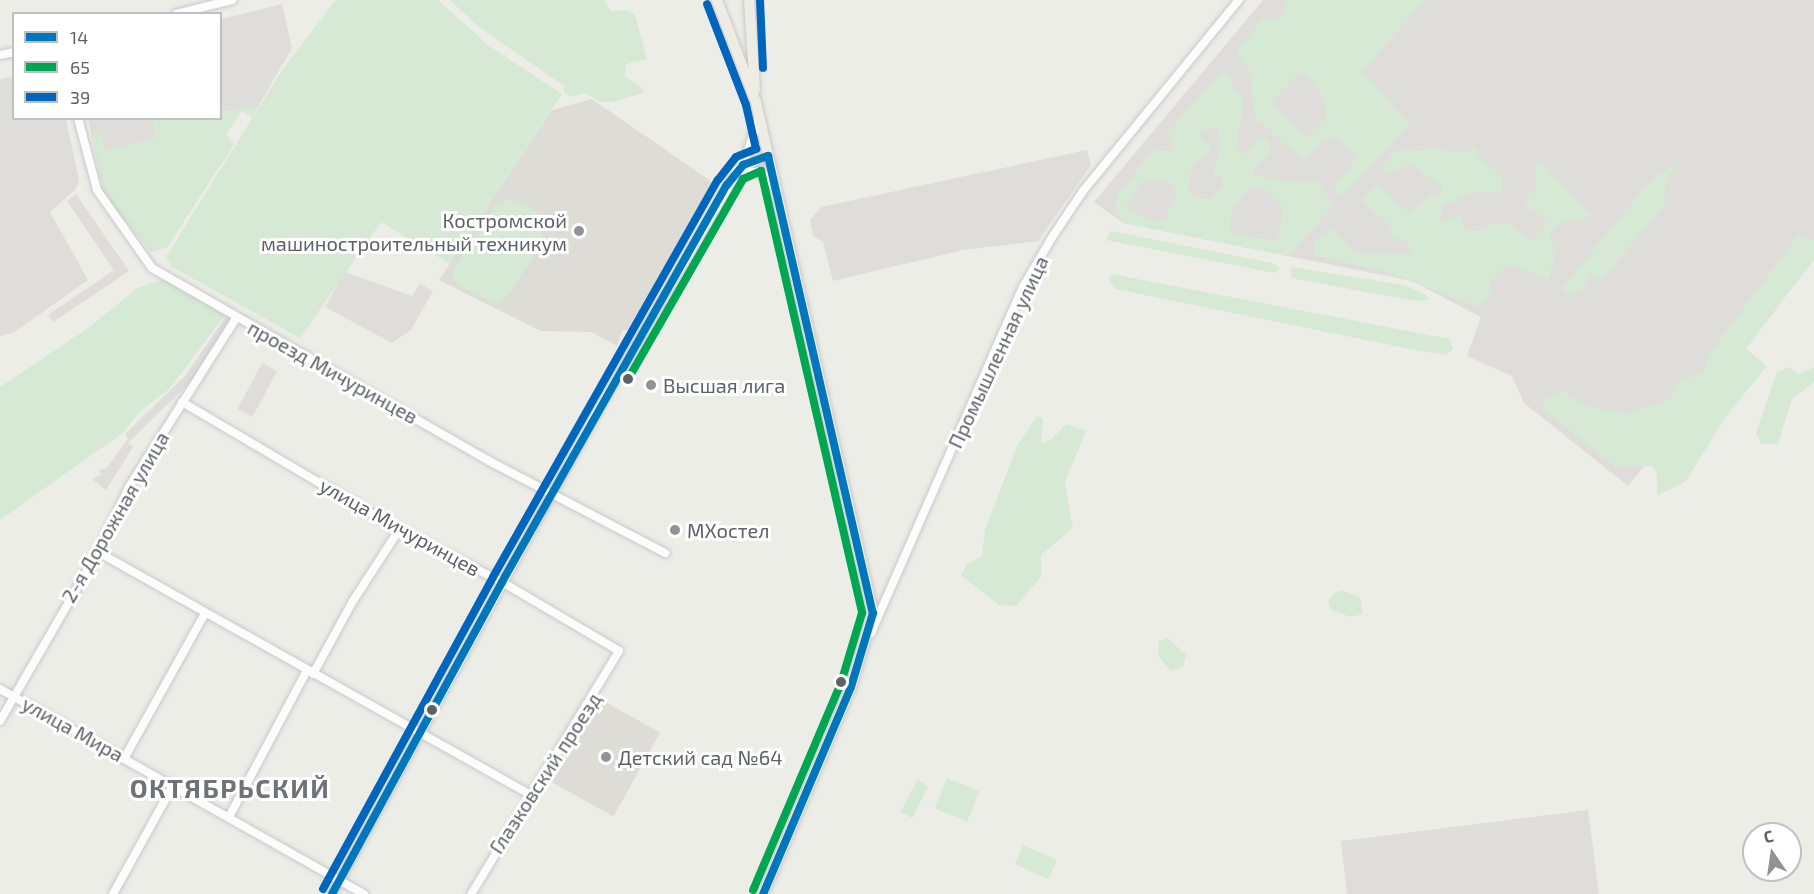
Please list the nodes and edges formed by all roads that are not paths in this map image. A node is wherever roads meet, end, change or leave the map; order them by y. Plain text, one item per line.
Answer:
1 (232, 0) edge
2 (717, 0) edge
3 (749, 0) edge
4 (1239, 0) edge
5 (184, 12) edge
6 (757, 108) junction
7 (79, 120) edge
8 (768, 156) junction
9 (736, 171) junction
10 (775, 189) junction
11 (237, 317) junction
12 (182, 402) junction
13 (552, 492) junction
14 (399, 530) junction
15 (98, 552) junction
16 (665, 552) dead end
17 (502, 582) junction
18 (205, 613) junction
19 (866, 645) junction
20 (619, 651) joint
21 (310, 672) junction
22 (0, 689) edge
23 (14, 696) junction
24 (0, 721) edge
25 (420, 735) junction
26 (125, 757) junction
27 (174, 784) junction
28 (532, 796) junction
29 (229, 817) junction
30 (340, 881) junction
31 (113, 894) edge
32 (332, 894) edge
33 (364, 894) edge
34 (471, 894) edge
35 (763, 894) edge

1 - 5 street
2 - 6 highway
3 - 6 highway
4 - 19 street, Промышленная улица
6 - 8 highway
6 - 9 street
7 - 11 street, проезд Мичуринцев
8 - 9 street
8 - 10 highway
9 - 10 street
9 - 13 street
10 - 19 highway
11 - 12 street, 2-я Дорожная улица
11 - 13 street, проезд Мичуринцев
12 - 14 street, улица Мичуринцев
12 - 15 street, 2-я Дорожная улица
13 - 16 street, проезд Мичуринцев
13 - 17 street
14 - 17 street, улица Мичуринцев
14 - 21 street
15 - 18 street
15 - 23 street, 2-я Дорожная улица
17 - 20 street, улица Мичуринцев
17 - 25 street
18 - 21 street
18 - 26 street
19 - 35 highway
20 - 28 street, Глазковский проезд
21 - 25 street
21 - 29 street
22 - 23 street, улица Мира
23 - 24 street, 2-я Дорожная улица
23 - 26 street, улица Мира
25 - 28 street
25 - 30 street
26 - 27 street, улица Мира
27 - 29 street, улица Мира
27 - 31 street
28 - 34 street, Глазковский проезд
29 - 30 street, улица Мира
30 - 32 street
30 - 33 street, улица Мира

